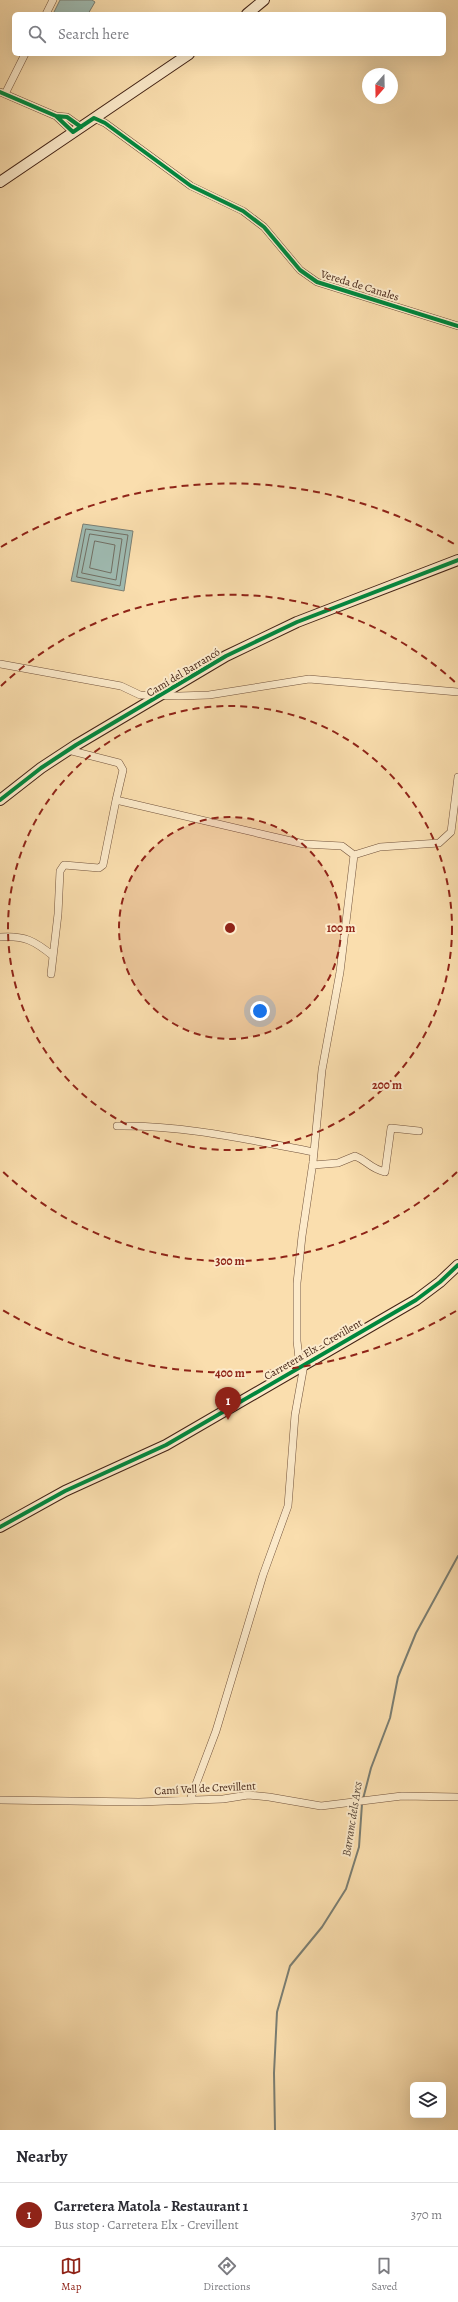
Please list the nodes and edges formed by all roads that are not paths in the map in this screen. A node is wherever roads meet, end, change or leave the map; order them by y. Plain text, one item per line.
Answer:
1 (53, 0) edge
2 (264, 0) edge
3 (47, 12) edge
4 (249, 12) edge
5 (24, 56) edge
6 (186, 56) edge
7 (2, 93) edge
8 (94, 118) junction
9 (77, 130) junction
10 (0, 182) edge
11 (458, 326) edge
12 (458, 560) edge
13 (0, 664) edge
14 (458, 692) edge
15 (161, 696) junction
16 (68, 750) junction
17 (458, 777) edge
18 (0, 800) edge
19 (116, 800) junction
20 (354, 855) junction
21 (0, 937) edge
22 (53, 956) junction
23 (51, 974) dead end
24 (117, 1126) dead end
25 (420, 1131) dead end
26 (314, 1152) junction
27 (313, 1165) junction
28 (458, 1265) edge
29 (302, 1366) junction
30 (0, 1527) edge
31 (458, 1797) edge
32 (0, 1800) edge
33 (190, 1800) junction

1 - 3 street
2 - 4 street
5 - 7 street
6 - 8 street
7 - 9 street
8 - 9 street
8 - 11 street, Vereda de Canales
9 - 10 street
12 - 15 street, Camí del Barrancó
13 - 15 street
14 - 15 street
15 - 16 street, Camí del Barrancó
16 - 18 street, Camí del Barrancó
16 - 19 street
17 - 20 street
19 - 20 street
19 - 22 street
20 - 26 street
21 - 22 street
22 - 23 street
24 - 26 street
25 - 27 street
26 - 27 street
27 - 29 street
28 - 29 street, Carretera Elx - Crevillent
29 - 30 street, Carretera Elx - Crevillent
29 - 33 street
31 - 33 street, Camí Vell de Crevillent
32 - 33 street, Camí Vell de Crevillent

